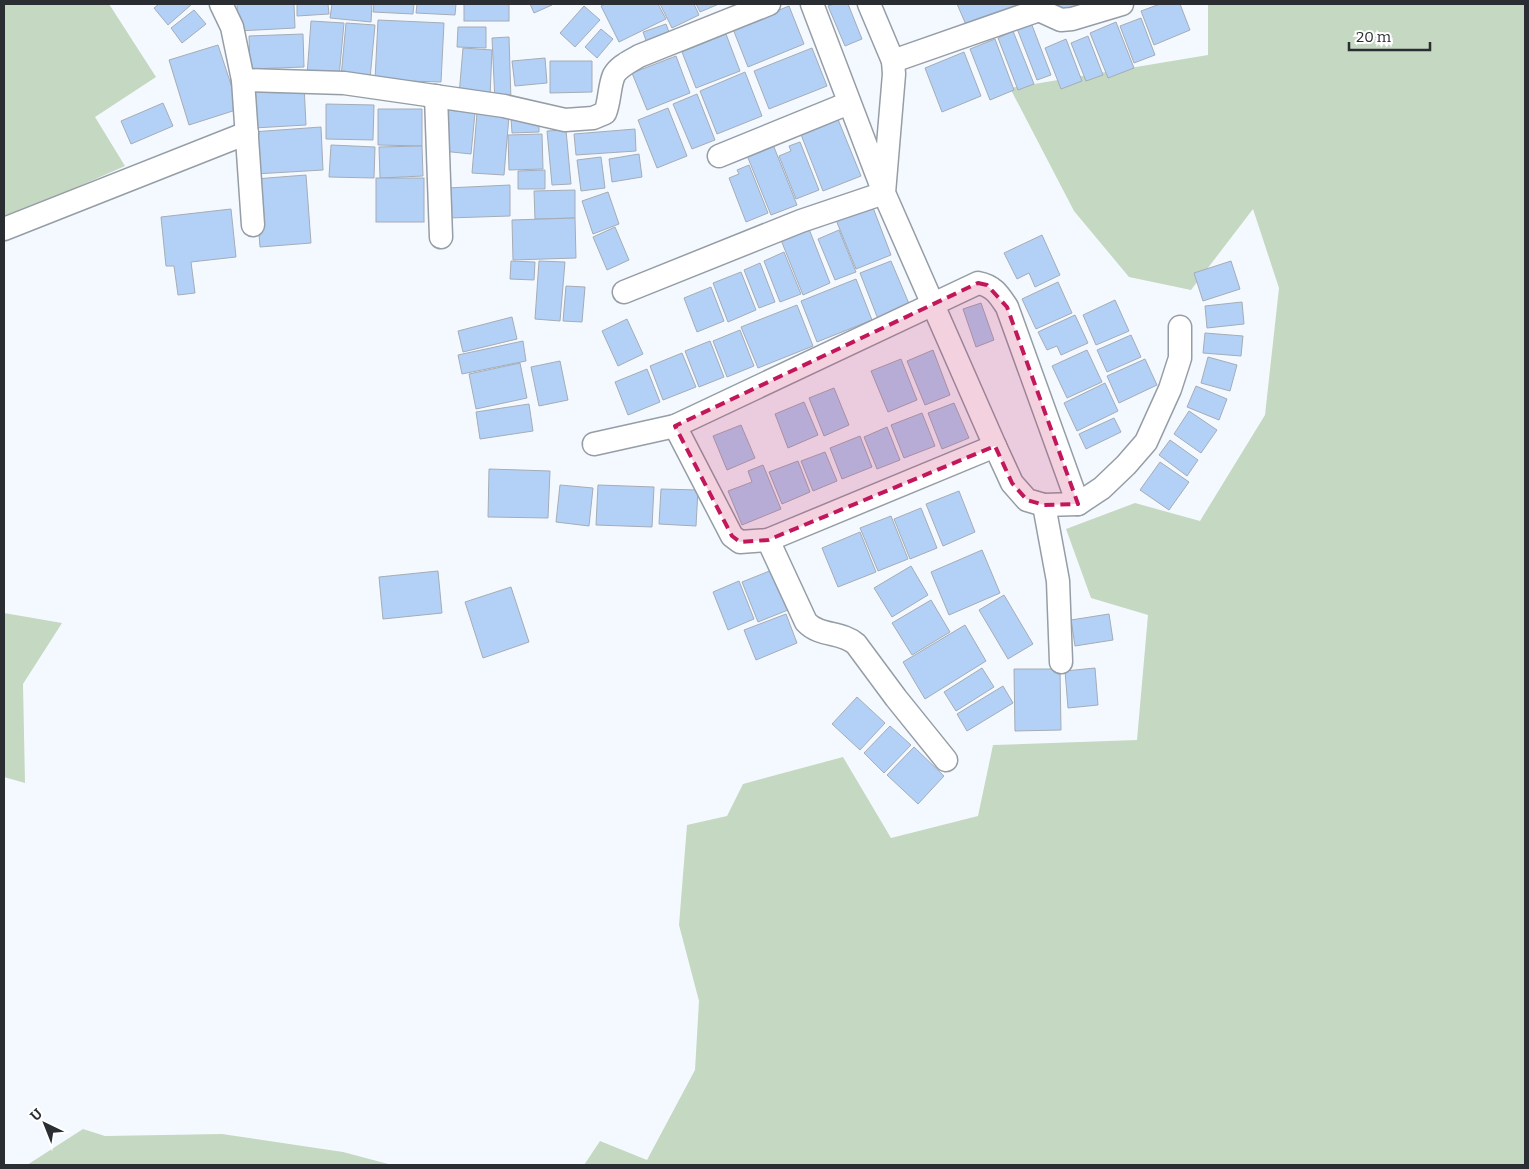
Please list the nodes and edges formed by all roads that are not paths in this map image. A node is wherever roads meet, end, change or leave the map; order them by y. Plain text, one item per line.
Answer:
1 (222, 4) edge
2 (769, 4) edge
3 (812, 4) edge
4 (870, 4) edge
5 (1122, 4) edge
6 (1037, 7) edge
7 (893, 60) junction
8 (243, 80) junction
9 (436, 96) junction
10 (849, 103) junction
11 (247, 133) junction
12 (720, 156) dead end
13 (884, 193) junction
14 (253, 225) dead end
15 (4, 228) edge
16 (441, 237) dead end
17 (624, 292) dead end
18 (933, 306) junction
19 (1180, 328) dead end
20 (675, 426) junction
21 (594, 444) dead end
22 (995, 446) junction
23 (1078, 504) junction
24 (1044, 505) junction
25 (768, 540) junction
26 (1060, 662) dead end
27 (946, 760) dead end

1 - 8 street
2 - 9 street
3 - 10 street
4 - 7 street
5 - 6 street
6 - 7 street
7 - 13 street
8 - 9 street
8 - 11 street
9 - 16 street
10 - 12 street
10 - 13 street
11 - 14 street
11 - 15 street
13 - 17 street
13 - 18 street
18 - 20 street
18 - 22 street
18 - 23 street
19 - 23 street
20 - 21 street
20 - 25 street
22 - 24 street
22 - 25 street
23 - 24 street
24 - 26 street
25 - 27 street

